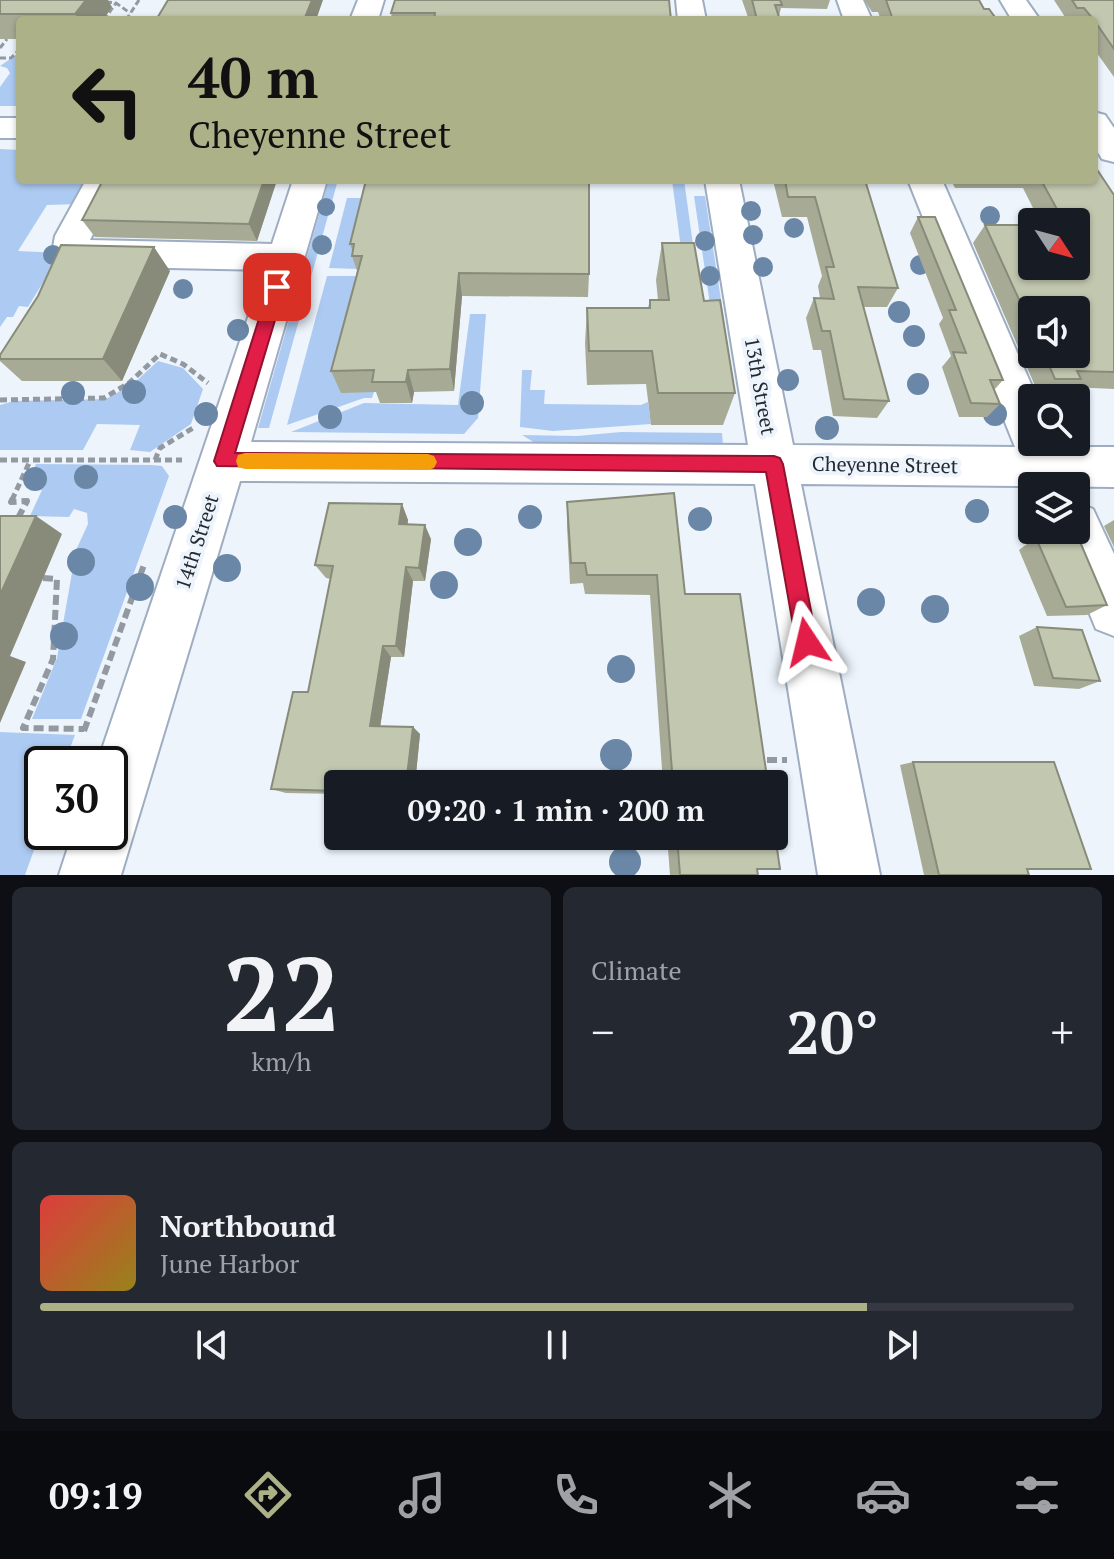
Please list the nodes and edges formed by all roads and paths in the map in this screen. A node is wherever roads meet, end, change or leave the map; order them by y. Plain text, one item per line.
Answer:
1 (139, 0) edge
2 (94, 2) dead end
3 (116, 3) junction
4 (130, 13) junction
5 (107, 16) edge
6 (128, 16) edge
7 (7, 39) edge
8 (0, 48) edge
9 (101, 184) edge
10 (309, 184) edge
11 (723, 184) edge
12 (927, 184) edge
13 (286, 257) junction
14 (208, 383) dead end
15 (0, 400) edge
16 (199, 450) junction
17 (1042, 458) edge
18 (0, 460) edge
19 (155, 460) junction
20 (30, 461) junction
21 (774, 464) junction
22 (1114, 467) edge
23 (15, 524) edge
24 (1085, 544) edge
25 (43, 578) dead end
26 (1114, 611) edge
27 (84, 729) dead end
28 (126, 746) edge
29 (767, 760) edge
30 (793, 760) dead end
31 (98, 850) edge
32 (90, 875) edge
33 (849, 875) edge

1 - 4 path
2 - 3 path
3 - 4 path
3 - 5 path
4 - 6 path
7 - 8 path
9 - 13 street
10 - 13 street, 14th Street
11 - 21 street, 13th Street
12 - 17 street
13 - 16 street, 14th Street
14 - 15 path
16 - 19 path
16 - 19 path
16 - 21 street, Cheyenne Street
16 - 28 street, 14th Street
17 - 21 street, Cheyenne Street
17 - 22 street, Cheyenne Street
18 - 20 path
19 - 20 path
20 - 23 path
21 - 33 street, 13th Street
24 - 26 street
25 - 27 path
29 - 30 path
31 - 32 street

